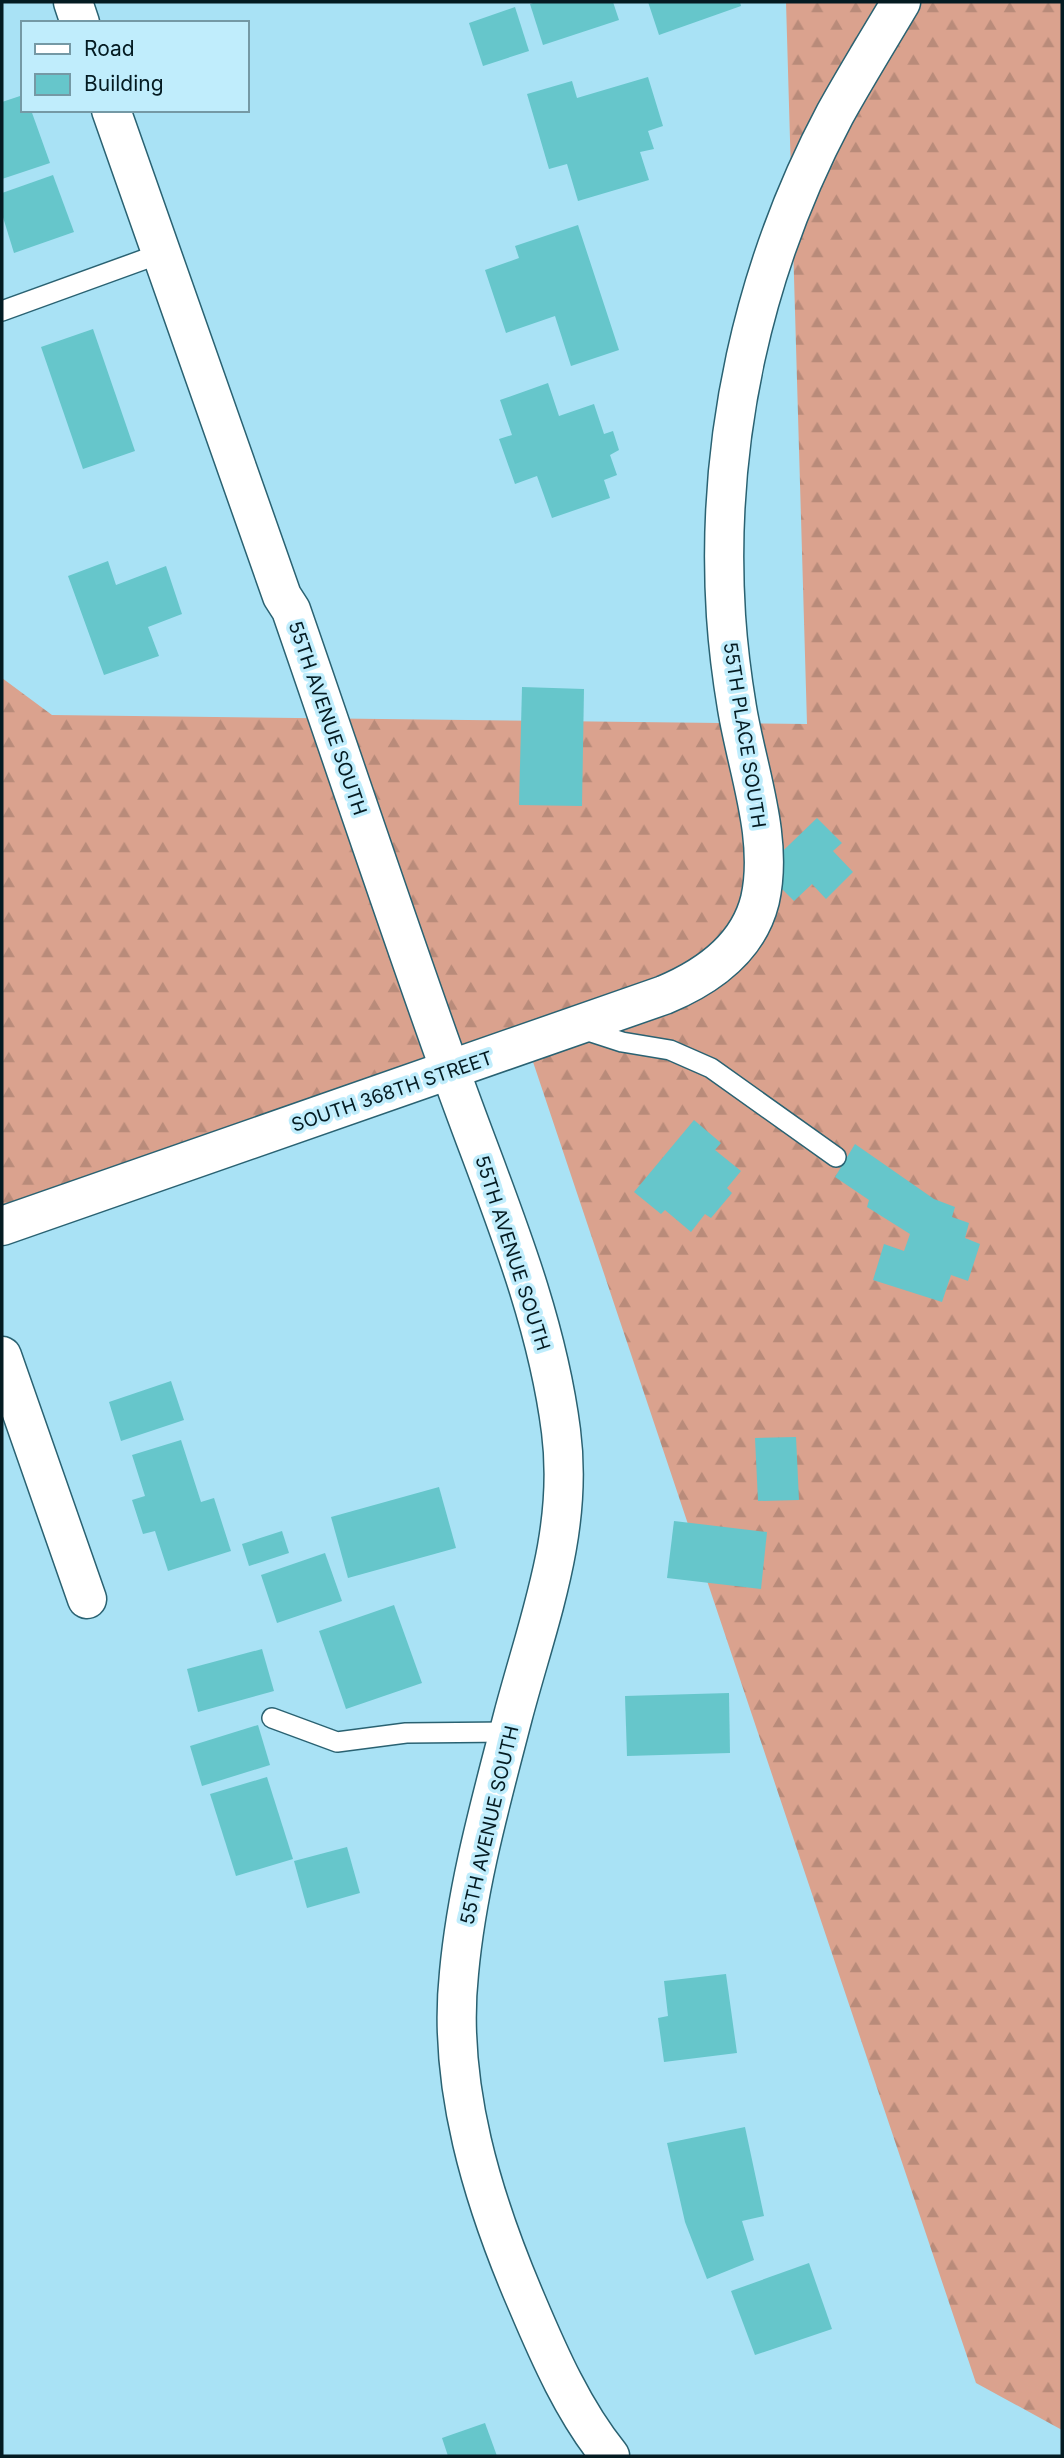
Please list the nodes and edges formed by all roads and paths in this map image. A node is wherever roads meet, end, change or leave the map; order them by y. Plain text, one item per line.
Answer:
1 (73, 2) edge
2 (901, 2) edge
3 (79, 21) edge
4 (112, 112) edge
5 (162, 253) junction
6 (2, 312) edge
7 (755, 916) joint
8 (575, 1026) junction
9 (450, 1071) junction
10 (836, 1157) dead end
11 (2, 1226) edge
12 (2, 1356) edge
13 (87, 1599) dead end
14 (272, 1718) dead end
15 (509, 1731) junction
16 (610, 2456) edge

1 - 3 street
2 - 7 street, 55TH PLACE SOUTH
4 - 5 street, 55TH AVENUE SOUTH
5 - 6 lane
5 - 9 street, 55TH AVENUE SOUTH
7 - 8 street, SOUTH 368TH STREET
8 - 9 street, SOUTH 368TH STREET
8 - 10 lane
9 - 11 street, SOUTH 368TH STREET
9 - 15 street, 55TH AVENUE SOUTH
12 - 13 street
14 - 15 lane
15 - 16 street, 55TH AVENUE SOUTH

